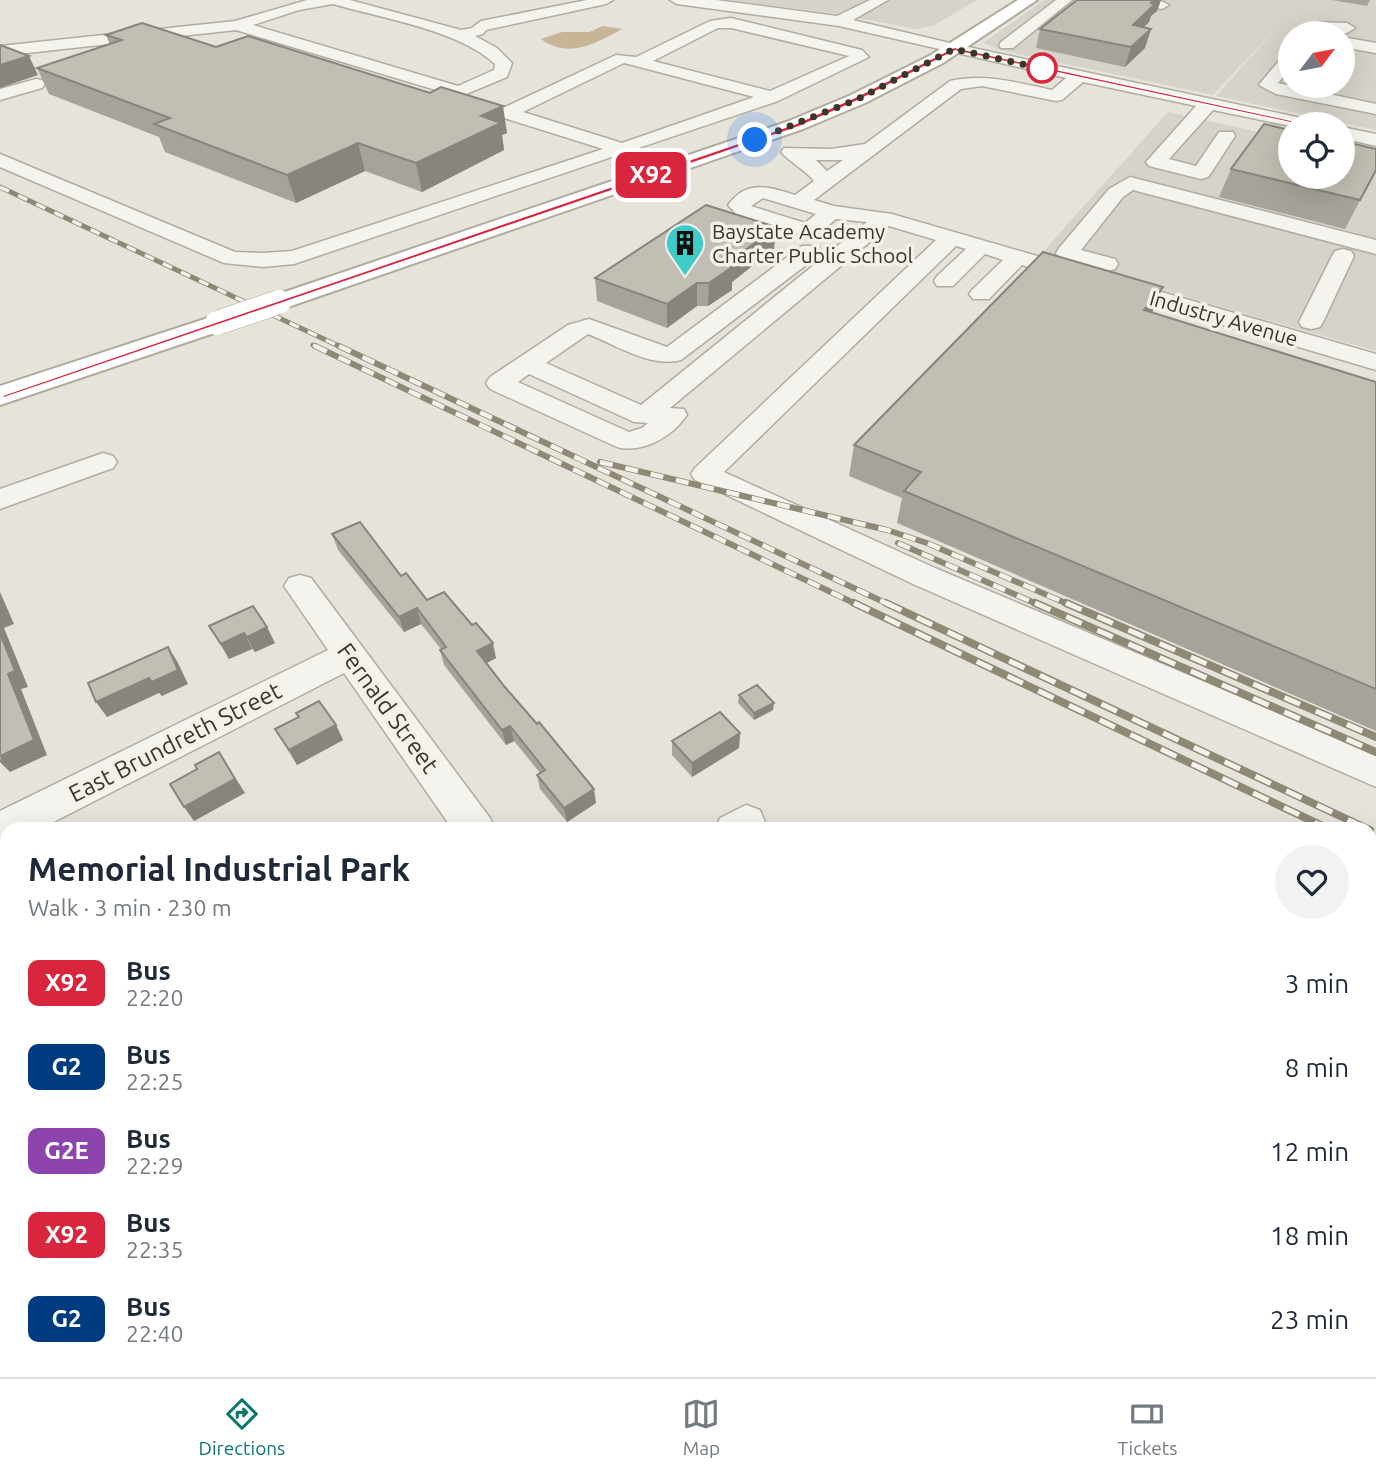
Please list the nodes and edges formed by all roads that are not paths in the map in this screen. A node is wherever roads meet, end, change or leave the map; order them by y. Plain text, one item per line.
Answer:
1 (606, 0) edge
2 (677, 0) edge
3 (881, 0) edge
4 (1000, 0) edge
5 (1029, 0) edge
6 (1065, 0) edge
7 (1136, 0) edge
8 (705, 3) junction
9 (1162, 5) dead end
10 (839, 21) junction
11 (237, 25) junction
12 (461, 35) junction
13 (1355, 39) edge
14 (944, 46) junction
15 (1376, 48) edge
16 (20, 49) junction
17 (0, 51) edge
18 (630, 60) junction
19 (59, 65) edge
20 (1278, 73) edge
21 (1079, 76) junction
22 (36, 84) dead end
23 (1124, 86) junction
24 (1278, 89) edge
25 (0, 95) edge
26 (772, 97) junction
27 (1321, 98) edge
28 (1209, 104) junction
29 (1376, 109) edge
30 (1278, 118) edge
31 (1189, 127) junction
32 (1355, 135) edge
33 (1376, 139) edge
34 (755, 140) junction
35 (877, 145) junction
36 (622, 149) junction
37 (791, 152) junction
38 (0, 160) edge
39 (824, 185) junction
40 (798, 202) junction
41 (832, 212) junction
42 (857, 215) junction
43 (894, 221) junction
44 (951, 239) junction
45 (981, 247) junction
46 (1376, 247) edge
47 (1343, 256) dead end
48 (1017, 258) junction
49 (945, 281) dead end
50 (981, 294) dead end
51 (270, 298) junction
52 (210, 318) junction
53 (1311, 323) junction
54 (562, 340) junction
55 (1376, 341) edge
56 (1376, 362) edge
57 (528, 364) junction
58 (0, 379) edge
59 (681, 387) junction
60 (0, 396) edge
61 (103, 462) dead end
62 (0, 499) edge
63 (300, 586) dead end
64 (349, 655) junction
65 (1376, 771) edge
66 (16, 822) edge
67 (470, 822) edge

1 - 12 street
2 - 8 street
3 - 10 street
4 - 14 main road
5 - 14 main road
6 - 23 street
7 - 9 street
8 - 10 street
8 - 18 street
10 - 14 street
11 - 12 street
11 - 12 street
11 - 16 street
13 - 15 street
14 - 21 street
14 - 34 main road
14 - 51 main road
16 - 17 street
16 - 19 street
18 - 26 street
18 - 26 street
18 - 36 street
20 - 24 street
21 - 23 street
21 - 35 street
22 - 25 street
23 - 28 street
26 - 36 street
27 - 29 street
28 - 30 street
28 - 31 street
31 - 31 street
32 - 33 street
34 - 37 street
34 - 51 main road
35 - 37 street
35 - 39 street
36 - 38 street
37 - 39 street
39 - 40 street
40 - 41 street, Industry Avenue
40 - 41 street, Industry Avenue
41 - 42 street, Industry Avenue
42 - 43 street, Industry Avenue
42 - 54 street
43 - 44 street, Industry Avenue
43 - 57 street
43 - 59 street
44 - 45 street, Industry Avenue
44 - 65 street
45 - 48 street, Industry Avenue
45 - 49 street
46 - 53 street
47 - 53 street
48 - 50 street
48 - 56 street, Industry Avenue
51 - 52 main road, bridge
52 - 58 main road
52 - 60 main road
53 - 55 street
54 - 57 street
54 - 59 street
57 - 59 street
61 - 62 street
63 - 64 street, Fernald Street
64 - 66 street, East Brundreth Street
64 - 67 street, Fernald Street

